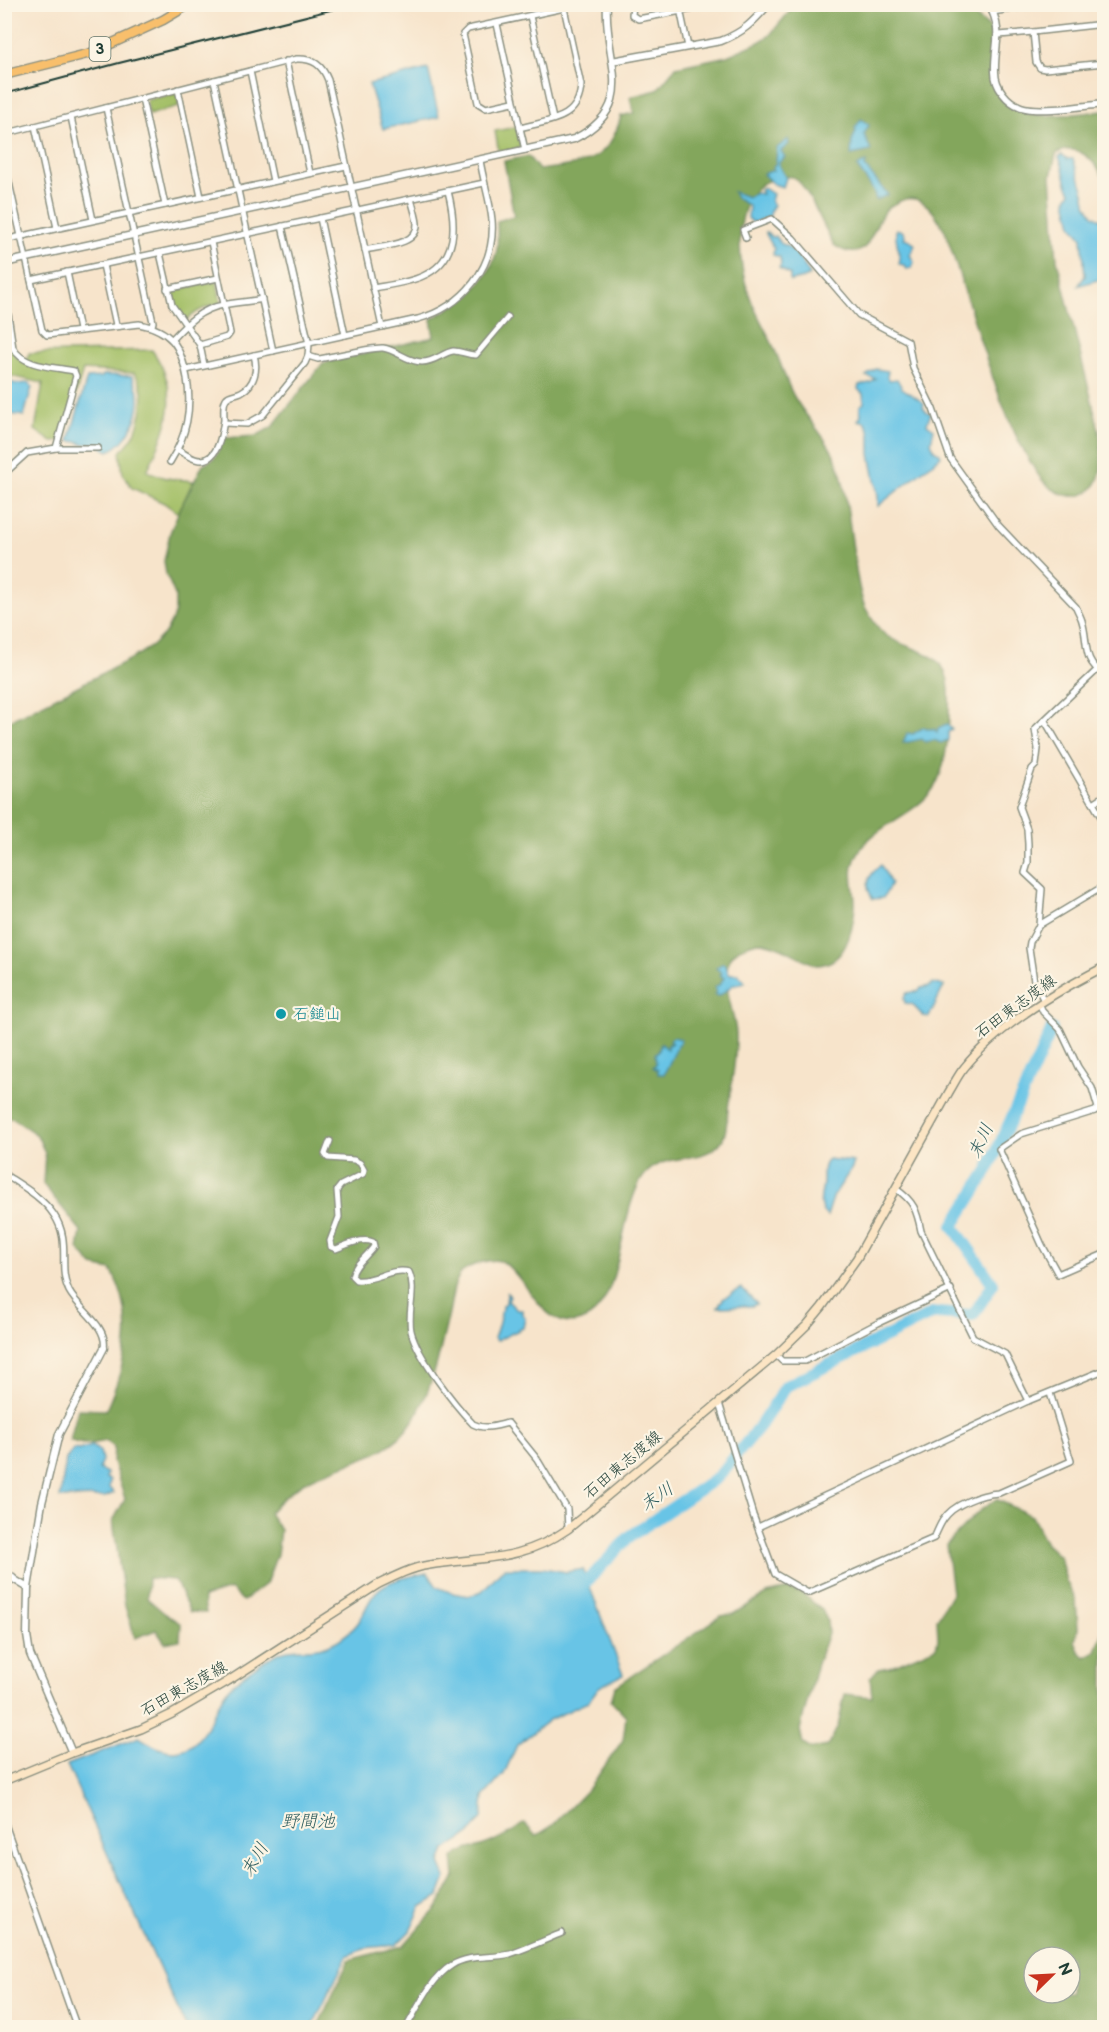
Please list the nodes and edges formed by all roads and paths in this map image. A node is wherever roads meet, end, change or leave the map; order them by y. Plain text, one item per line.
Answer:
1 (190, 4) edge
2 (607, 4) edge
3 (633, 4) edge
4 (679, 4) edge
5 (720, 4) edge
6 (769, 4) edge
7 (988, 4) edge
8 (1045, 4) edge
9 (565, 6) edge
10 (680, 12) junction
11 (993, 12) junction
12 (530, 16) junction
13 (497, 24) junction
14 (1104, 24) edge
15 (1033, 32) junction
16 (999, 35) junction
17 (688, 47) junction
18 (286, 61) junction
19 (612, 62) junction
20 (1104, 63) edge
21 (250, 71) junction
22 (4, 75) edge
23 (214, 80) junction
24 (178, 89) junction
25 (142, 99) junction
26 (513, 102) junction
27 (1104, 104) edge
28 (106, 108) junction
29 (71, 117) junction
30 (553, 119) junction
31 (35, 126) junction
32 (520, 128) junction
33 (4, 134) edge
34 (525, 150) junction
35 (4, 160) edge
36 (480, 160) junction
37 (346, 166) junction
38 (310, 173) junction
39 (273, 181) junction
40 (484, 183) junction
41 (351, 188) junction
42 (238, 190) junction
43 (448, 191) junction
44 (201, 197) junction
45 (411, 199) junction
46 (165, 205) junction
47 (357, 210) junction
48 (243, 212) junction
49 (130, 213) junction
50 (320, 218) junction
51 (93, 220) junction
52 (282, 226) junction
53 (57, 228) junction
54 (247, 234) junction
55 (21, 236) junction
56 (135, 236) junction
57 (746, 238) dead end
58 (4, 240) edge
59 (211, 242) junction
60 (364, 250) junction
61 (160, 253) junction
62 (140, 257) junction
63 (26, 258) junction
64 (4, 263) edge
65 (103, 265) junction
66 (67, 273) junction
67 (218, 278) junction
68 (31, 280) junction
69 (4, 287) edge
70 (373, 288) junction
71 (168, 289) junction
72 (262, 299) junction
73 (224, 305) junction
74 (508, 317) dead end
75 (186, 325) junction
76 (116, 326) junction
77 (152, 326) junction
78 (382, 327) junction
79 (79, 330) junction
80 (345, 335) junction
81 (172, 339) junction
82 (309, 344) junction
83 (200, 345) junction
84 (273, 351) junction
85 (254, 355) junction
86 (308, 356) junction
87 (204, 365) junction
88 (186, 370) junction
89 (224, 423) junction
90 (56, 447) junction
91 (98, 448) dead end
92 (178, 450) junction
93 (170, 462) dead end
94 (4, 474) edge
95 (1097, 670) junction
96 (1104, 674) edge
97 (1045, 721) junction
98 (1104, 796) edge
99 (1093, 803) junction
100 (1104, 822) edge
101 (1104, 886) edge
102 (1039, 925) junction
103 (1104, 967) edge
104 (1042, 1003) junction
105 (330, 1141) dead end
106 (4, 1174) edge
107 (896, 1189) junction
108 (1104, 1254) edge
109 (951, 1289) junction
110 (104, 1348) joint
111 (776, 1355) junction
112 (1104, 1370) edge
113 (1050, 1394) junction
114 (1028, 1401) junction
115 (719, 1403) junction
116 (758, 1527) junction
117 (568, 1529) junction
118 (4, 1569) edge
119 (28, 1588) junction
120 (72, 1753) junction
121 (4, 1781) edge
122 (4, 1821) edge
123 (562, 1932) dead end
124 (77, 2028) edge
125 (406, 2028) edge

1 - 22 main road, 3
2 - 19 street
3 - 10 street
4 - 10 street
5 - 10 street
6 - 17 street
7 - 11 street
8 - 11 street
9 - 12 street
9 - 30 street
10 - 17 street
11 - 16 street
12 - 13 street
12 - 30 street
13 - 26 street
13 - 26 street
14 - 15 street
15 - 16 street
15 - 20 street
16 - 27 street
17 - 19 street
18 - 21 street
18 - 37 street
18 - 38 street
19 - 34 street
21 - 23 street
21 - 39 street
23 - 24 street
23 - 42 street
24 - 25 street
24 - 44 street
25 - 28 street
25 - 46 street
26 - 32 street
28 - 29 street
28 - 49 street
29 - 31 street
29 - 51 street
30 - 32 street
31 - 33 street
31 - 53 street
32 - 34 street
34 - 36 street
35 - 55 street
36 - 40 street
36 - 41 street
37 - 38 street
37 - 41 street
38 - 39 street
39 - 42 street
40 - 43 street
40 - 78 street
41 - 47 street
41 - 48 street
42 - 44 street
42 - 48 street
43 - 45 street
43 - 70 street
44 - 46 street
45 - 47 street
45 - 60 street
46 - 49 street
47 - 50 street
47 - 60 street
48 - 54 street
48 - 56 street
49 - 51 street
49 - 56 street
50 - 52 street
50 - 80 street
51 - 53 street
52 - 54 street
52 - 82 street
53 - 55 street
54 - 59 street
54 - 72 street
55 - 58 street
55 - 63 street
56 - 62 street
56 - 63 street
57 - 95 street
59 - 61 street
59 - 67 street
60 - 70 street
61 - 62 street
61 - 71 street
62 - 65 street
62 - 77 street
63 - 64 street
63 - 68 street
65 - 66 street
65 - 76 street
66 - 68 street
66 - 79 street
67 - 71 street
67 - 73 street
68 - 79 street
69 - 90 street
70 - 78 street
71 - 75 street
72 - 73 street
72 - 84 street
73 - 75 street
73 - 83 street
74 - 86 street
75 - 81 street
75 - 83 street
76 - 77 street
76 - 79 street
77 - 81 street
78 - 80 street
80 - 82 street
81 - 88 street
82 - 84 street
82 - 86 street
83 - 87 street
84 - 85 street
85 - 87 street
85 - 89 street
86 - 89 street
87 - 88 street
88 - 92 street
89 - 92 street
90 - 91 street
90 - 94 street
92 - 93 street
95 - 96 street
95 - 97 street
97 - 99 street
97 - 102 street
98 - 99 street
99 - 100 street
101 - 102 street
102 - 104 street
103 - 104 main road, 石田東志度線
104 - 107 main road, 石田東志度線
104 - 108 street
105 - 117 street
106 - 110 street
107 - 109 street
107 - 111 main road, 石田東志度線
109 - 111 street
109 - 114 street
110 - 119 street
111 - 115 main road, 石田東志度線
112 - 113 street
113 - 114 street
113 - 116 street
114 - 116 street
115 - 116 street
115 - 117 main road, 石田東志度線
117 - 120 main road, 石田東志度線
118 - 119 street
119 - 120 street
120 - 121 main road, 石田東志度線
122 - 124 street
123 - 125 street

